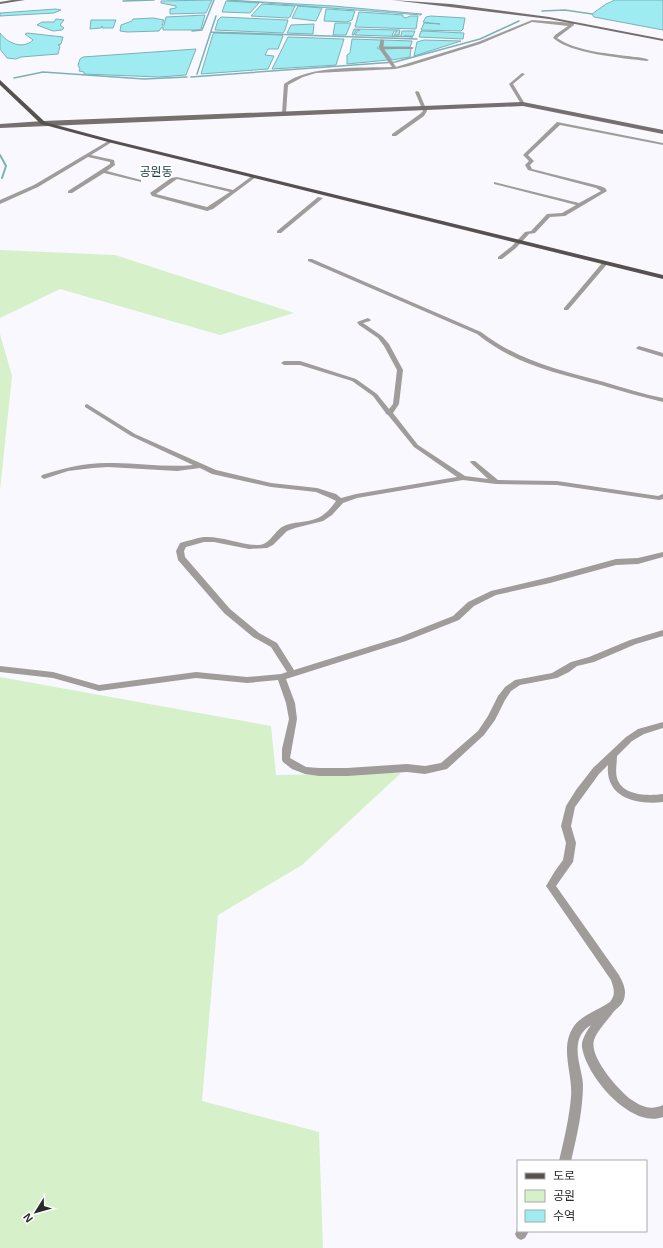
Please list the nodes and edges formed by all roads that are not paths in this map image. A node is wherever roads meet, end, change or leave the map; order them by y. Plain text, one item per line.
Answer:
1 (23, 0) edge
2 (394, 0) edge
3 (0, 3) edge
4 (573, 24) junction
5 (382, 40) dead end
6 (663, 40) edge
7 (381, 48) junction
8 (412, 48) dead end
9 (647, 60) dead end
10 (393, 64) junction
11 (523, 74) dead end
12 (0, 82) edge
13 (418, 92) dead end
14 (523, 104) junction
15 (424, 108) junction
16 (284, 113) junction
17 (43, 123) junction
18 (0, 126) edge
19 (663, 132) edge
20 (394, 135) dead end
21 (110, 141) junction
22 (663, 144) edge
23 (87, 155) junction
24 (103, 172) junction
25 (254, 177) junction
26 (139, 181) dead end
27 (496, 183) dead end
28 (70, 192) dead end
29 (234, 192) junction
30 (320, 198) dead end
31 (0, 202) edge
32 (580, 205) junction
33 (279, 232) dead end
34 (518, 242) junction
35 (500, 258) dead end
36 (310, 260) dead end
37 (605, 263) junction
38 (663, 277) edge
39 (566, 309) dead end
40 (368, 320) dead end
41 (639, 348) dead end
42 (663, 355) edge
43 (284, 363) dead end
44 (663, 400) edge
45 (87, 406) dead end
46 (388, 412) junction
47 (473, 462) dead end
48 (201, 466) junction
49 (44, 477) dead end
50 (463, 478) junction
51 (497, 482) junction
52 (663, 496) edge
53 (340, 501) junction
54 (663, 554) edge
55 (663, 633) edge
56 (0, 669) edge
57 (292, 674) junction
58 (280, 677) junction
59 (663, 725) edge
60 (613, 754) junction
61 (663, 798) edge
62 (607, 1013) junction
63 (663, 1111) edge
64 (565, 1160) edge

1 - 3 main road
2 - 4 main road
4 - 6 main road
4 - 9 street
4 - 10 street
5 - 7 street
7 - 8 street
7 - 10 street
10 - 16 street
11 - 14 street
12 - 17 main road
13 - 15 street
14 - 15 main road
14 - 19 main road
15 - 16 main road
15 - 20 street
16 - 17 main road
17 - 18 main road
17 - 21 main road
21 - 23 street
21 - 25 main road
22 - 32 street
23 - 24 street
23 - 31 street
24 - 26 street
24 - 28 street
25 - 29 street
25 - 34 main road
27 - 32 street
29 - 29 street
30 - 33 street
32 - 34 street
34 - 35 street
34 - 37 main road
36 - 44 street
37 - 38 main road
37 - 39 street
40 - 46 street
41 - 42 street
43 - 46 street
45 - 48 street
46 - 50 street
47 - 51 street
48 - 49 street
48 - 53 street
50 - 51 street
50 - 53 street
51 - 52 street
53 - 57 street
54 - 57 street
55 - 58 street
56 - 58 street
57 - 58 street
59 - 60 street
60 - 61 street
60 - 62 street
62 - 63 street
62 - 64 street

